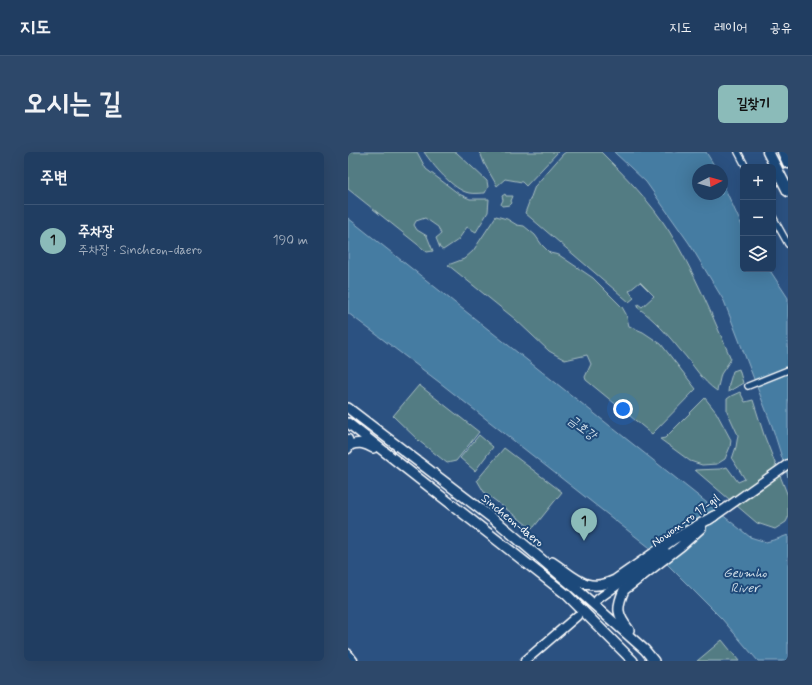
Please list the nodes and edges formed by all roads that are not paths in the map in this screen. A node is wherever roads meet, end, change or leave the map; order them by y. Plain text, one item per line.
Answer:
1 (738, 152) edge
2 (768, 152) edge
3 (783, 152) edge
4 (788, 163) edge
5 (744, 164) edge
6 (788, 191) edge
7 (776, 222) edge
8 (788, 244) edge
9 (788, 370) edge
10 (748, 386) dead end
11 (348, 408) edge
12 (348, 423) edge
13 (349, 444) edge
14 (788, 464) edge
15 (426, 485) junction
16 (714, 516) junction
17 (501, 525) junction
18 (598, 599) dead end
19 (577, 616) dead end
20 (644, 650) junction
21 (348, 653) edge
22 (354, 661) edge
23 (525, 661) edge
24 (633, 661) edge
25 (654, 661) edge

1 - 5 street
2 - 6 highway
3 - 4 highway
7 - 8 street
9 - 10 street
11 - 17 highway, Sincheon-daero
12 - 15 highway, Sincheon-daero
13 - 15 highway
14 - 16 main road, Nowon-ro 17-gil
15 - 24 highway, Sincheon-daero
16 - 17 highway
16 - 18 main road, Nowon-ro 17-gil
16 - 20 highway
17 - 20 highway, Sincheon-daero
19 - 23 main road
20 - 25 highway, Sincheon-daero
21 - 22 street

